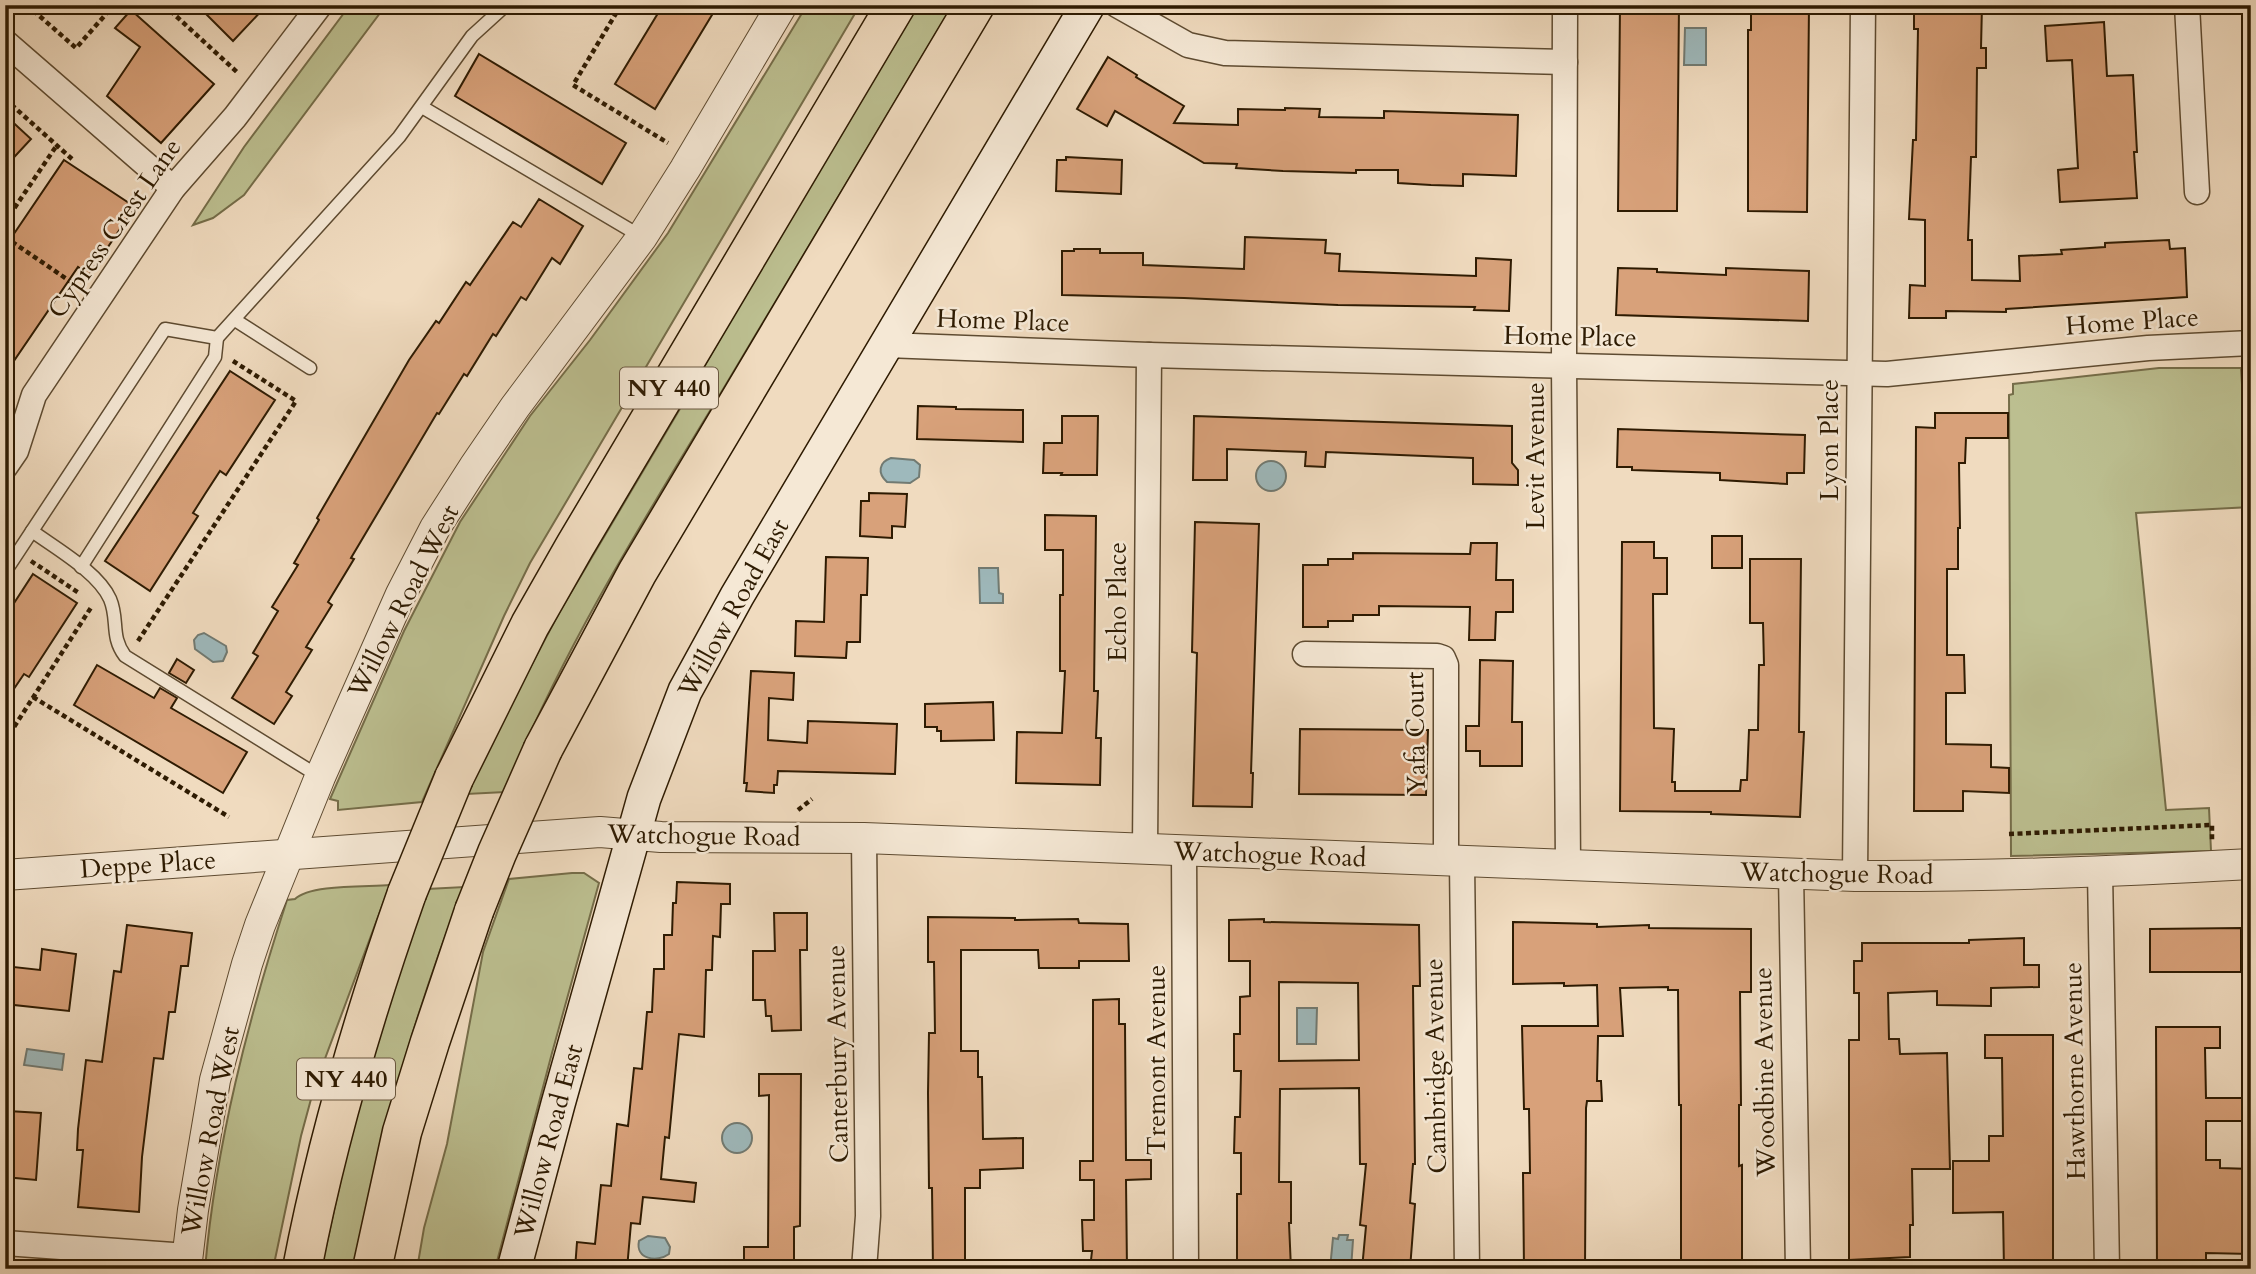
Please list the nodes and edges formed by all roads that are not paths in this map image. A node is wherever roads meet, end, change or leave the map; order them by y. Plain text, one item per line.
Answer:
1 (320, 5) edge
2 (506, 5) edge
3 (782, 5) edge
4 (896, 5) edge
5 (975, 5) edge
6 (1088, 5) edge
7 (1117, 5) edge
8 (1566, 5) edge
9 (1863, 5) edge
10 (2187, 5) edge
11 (5, 42) edge
12 (1565, 62) junction
13 (422, 107) junction
14 (173, 188) junction
15 (2197, 192) dead end
16 (642, 237) junction
17 (235, 320) junction
18 (217, 338) junction
19 (2251, 343) edge
20 (886, 345) junction
21 (1149, 355) junction
22 (1564, 365) junction
23 (310, 368) dead end
24 (1859, 373) junction
25 (15, 420) edge
26 (5, 467) edge
27 (32, 531) junction
28 (80, 567) junction
29 (5, 572) edge
30 (1305, 654) dead end
31 (320, 777) junction
32 (633, 834) junction
33 (864, 838) junction
34 (1145, 849) junction
35 (1184, 850) junction
36 (290, 853) junction
37 (1454, 861) junction
38 (1568, 863) junction
39 (2251, 864) edge
40 (2100, 872) junction
41 (1791, 874) junction
42 (5, 875) edge
43 (1855, 876) junction
44 (5, 1243) edge
45 (187, 1262) edge
46 (302, 1269) edge
47 (372, 1269) edge
48 (514, 1269) edge
49 (864, 1269) edge
50 (1186, 1269) edge
51 (1467, 1269) edge
52 (1798, 1269) edge
53 (2107, 1269) edge

1 - 14 street, Cypress Crest Lane
2 - 13 lane
3 - 16 street, Willow Road West
4 - 46 highway, NY 440, bridge
5 - 47 highway, NY 440, bridge
6 - 20 main road, Willow Road East
7 - 12 street
8 - 12 street, Levit Avenue
9 - 24 street, Lyon Place
10 - 15 street
11 - 14 street
12 - 22 street, Levit Avenue
13 - 16 lane
13 - 17 lane
14 - 25 street, Cypress Crest Lane
16 - 31 street, Willow Road West
17 - 18 lane
17 - 23 lane
18 - 27 lane
18 - 28 lane
19 - 24 street, Home Place
20 - 21 street, Home Place
20 - 32 main road, Willow Road East
21 - 22 street, Home Place
21 - 34 street, Echo Place
22 - 24 street, Home Place
22 - 38 street, Levit Avenue
24 - 43 street, Lyon Place
25 - 26 street, Cypress Crest Lane
27 - 28 lane
27 - 29 lane
28 - 31 lane
30 - 37 street, Yafa Court
31 - 36 street, Willow Road West
32 - 33 street, Watchogue Road
32 - 36 street, Watchogue Road
32 - 48 main road, Willow Road East
33 - 34 street, Watchogue Road
33 - 49 street, Canterbury Avenue
34 - 35 street, Watchogue Road
35 - 37 street, Watchogue Road
35 - 50 street, Tremont Avenue
36 - 42 street, Deppe Place
36 - 45 street, Willow Road West
37 - 38 street, Watchogue Road
37 - 51 street, Cambridge Avenue
38 - 41 street, Watchogue Road
39 - 40 street, Watchogue Road
40 - 43 street, Watchogue Road
40 - 53 street, Hawthorne Avenue
41 - 43 street, Watchogue Road
41 - 52 street, Woodbine Avenue
44 - 45 street

